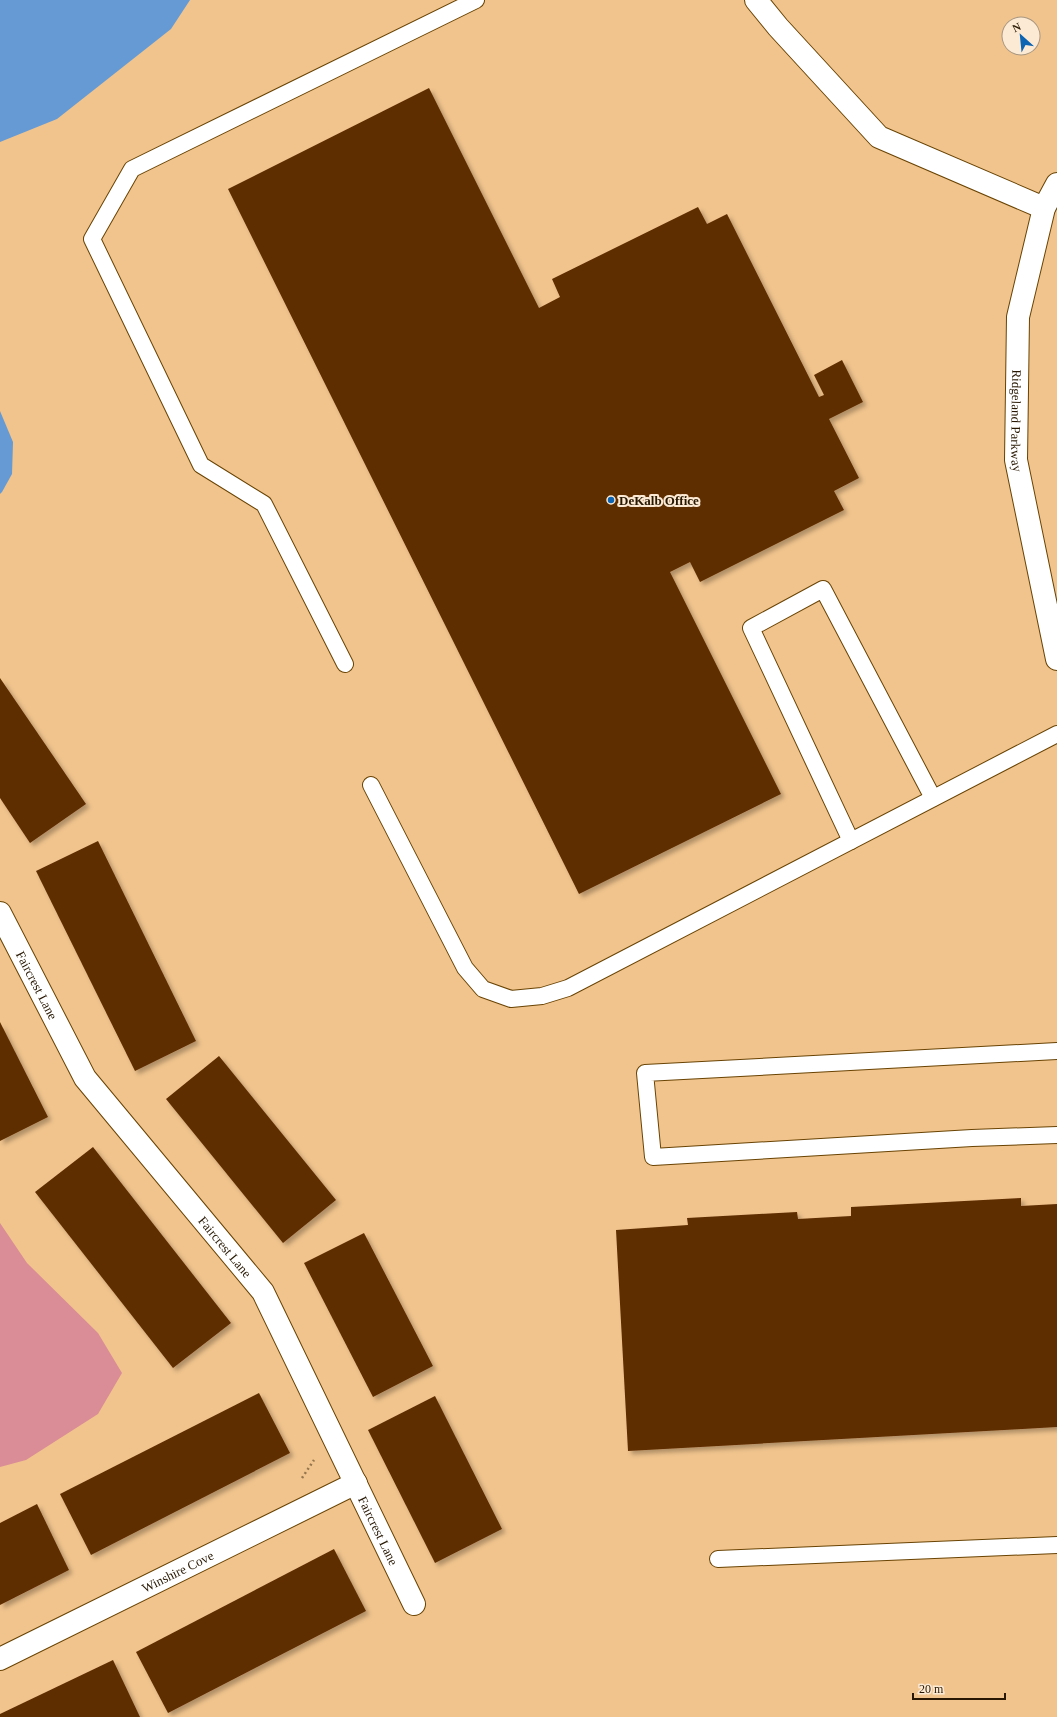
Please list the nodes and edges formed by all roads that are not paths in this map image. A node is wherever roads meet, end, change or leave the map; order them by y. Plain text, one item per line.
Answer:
1 (476, 0) edge
2 (756, 0) edge
3 (1057, 184) edge
4 (1044, 208) junction
5 (1057, 660) edge
6 (345, 664) dead end
7 (1057, 734) edge
8 (371, 785) dead end
9 (933, 798) junction
10 (851, 841) junction
11 (0, 913) edge
12 (1057, 1051) edge
13 (1057, 1135) edge
14 (356, 1483) junction
15 (1057, 1545) edge
16 (718, 1560) dead end
17 (414, 1604) dead end
18 (0, 1659) edge

1 - 6 lane
2 - 4 street
3 - 4 street, Ridgeland Parkway
4 - 5 street, Ridgeland Parkway
7 - 9 lane
8 - 10 lane
9 - 10 lane
9 - 10 lane
11 - 14 street, Faircrest Lane
12 - 13 lane
14 - 17 street, Faircrest Lane
14 - 18 street, Winshire Cove
15 - 16 lane

